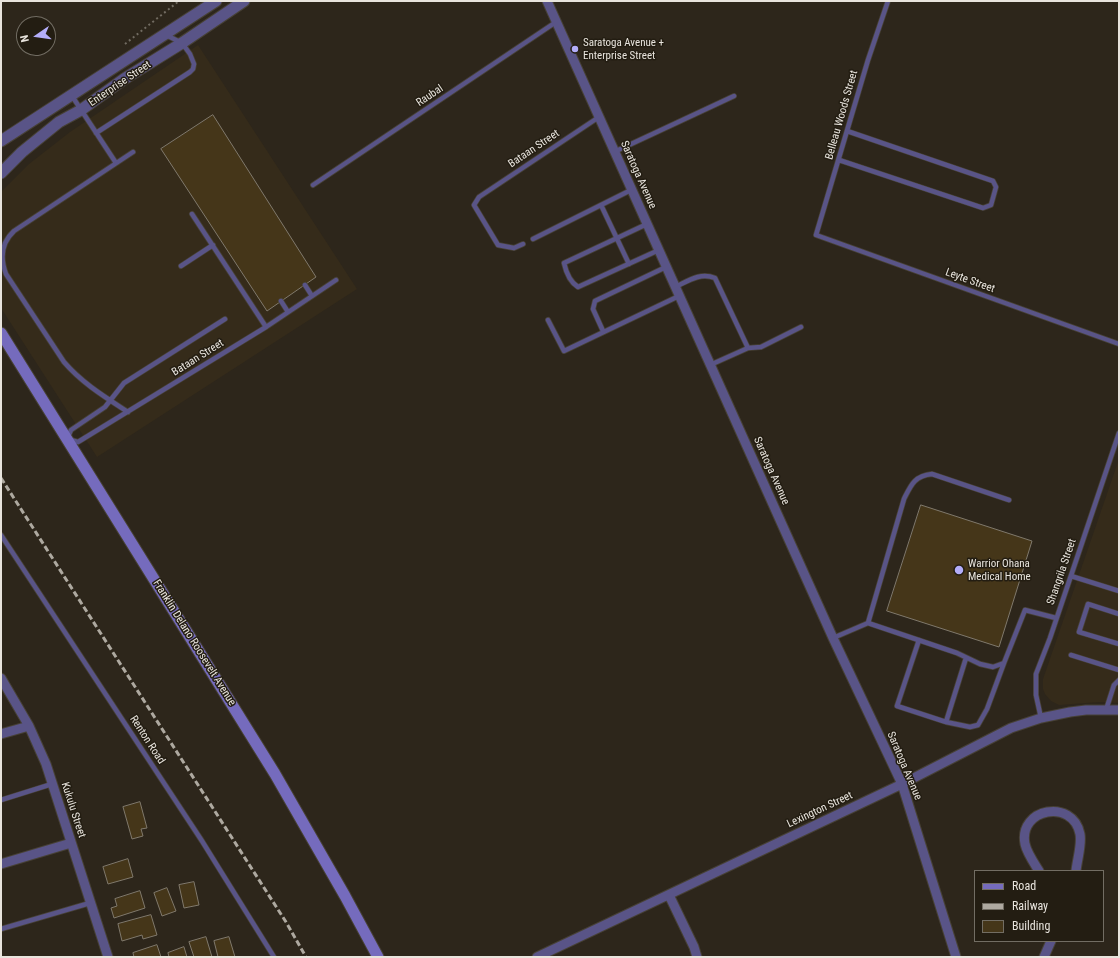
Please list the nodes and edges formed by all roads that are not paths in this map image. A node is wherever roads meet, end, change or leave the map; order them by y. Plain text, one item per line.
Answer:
1 (216, 1) edge
2 (244, 1) edge
3 (547, 1) edge
4 (888, 1) edge
5 (556, 22) junction
6 (165, 34) junction
7 (182, 43) junction
8 (71, 95) junction
9 (734, 96) dead end
10 (81, 110) junction
11 (599, 117) junction
12 (847, 132) junction
13 (96, 133) junction
14 (1, 141) edge
15 (133, 152) dead end
16 (614, 152) junction
17 (839, 160) junction
18 (116, 163) junction
19 (1, 173) edge
20 (313, 185) dead end
21 (631, 190) junction
22 (601, 205) junction
23 (192, 214) dead end
24 (647, 224) junction
25 (816, 235) joint
26 (616, 238) junction
27 (532, 239) dead end
28 (523, 244) dead end
29 (213, 245) junction
30 (659, 250) junction
31 (629, 264) junction
32 (181, 266) dead end
33 (666, 267) junction
34 (336, 280) dead end
35 (305, 285) dead end
36 (677, 292) junction
37 (312, 296) junction
38 (281, 301) dead end
39 (288, 312) junction
40 (225, 319) dead end
41 (548, 320) dead end
42 (266, 327) junction
43 (801, 327) dead end
44 (603, 331) junction
45 (1, 333) edge
46 (1119, 344) edge
47 (748, 348) junction
48 (710, 365) junction
49 (110, 400) junction
50 (128, 412) junction
51 (1119, 433) edge
52 (66, 439) junction
53 (1009, 500) dead end
54 (1, 535) edge
55 (1071, 576) junction
56 (1119, 591) edge
57 (1119, 614) edge
58 (1056, 618) junction
59 (868, 624) junction
60 (833, 638) junction
61 (919, 640) junction
62 (1119, 644) edge
63 (1071, 655) dead end
64 (966, 658) junction
65 (1004, 663) junction
66 (1119, 670) edge
67 (1, 678) edge
68 (1119, 680) edge
69 (1106, 710) junction
70 (1119, 710) edge
71 (1041, 718) junction
72 (946, 722) junction
73 (29, 726) junction
74 (1, 734) edge
75 (52, 784) junction
76 (902, 784) junction
77 (1, 800) edge
78 (71, 843) junction
79 (1, 864) edge
80 (1038, 870) edge
81 (1076, 870) edge
82 (669, 895) junction
83 (90, 903) junction
84 (1, 929) edge
85 (1051, 942) edge
86 (108, 957) edge
87 (274, 957) edge
88 (378, 957) edge
89 (536, 957) edge
90 (697, 957) edge
91 (956, 957) edge
92 (1044, 957) edge

1 - 6 street, Enterprise Street
2 - 7 street, Enterprise Street
3 - 5 street, Saratoga Avenue
4 - 12 lane, Belleau Woods Street
5 - 11 street, Saratoga Avenue
5 - 20 lane, Raubal
6 - 7 lane
6 - 8 street, Enterprise Street
7 - 10 street, Enterprise Street
7 - 13 lane
8 - 10 lane
8 - 14 street, Enterprise Street
9 - 16 lane
10 - 13 lane
10 - 19 street, Enterprise Street
11 - 16 street, Saratoga Avenue
11 - 28 lane, Bataan Street
12 - 17 lane, Belleau Woods Street
12 - 17 lane
13 - 18 lane
15 - 18 lane
16 - 21 street, Saratoga Avenue
17 - 25 lane, Belleau Woods Street
18 - 49 lane
21 - 22 lane
21 - 24 street, Saratoga Avenue
22 - 26 lane
22 - 27 lane
23 - 29 lane
24 - 26 lane
24 - 30 street, Saratoga Avenue
25 - 46 lane, Leyte Street
26 - 31 lane
26 - 31 lane
29 - 32 lane
29 - 42 lane
30 - 31 lane
30 - 33 street, Saratoga Avenue
33 - 36 street, Saratoga Avenue
33 - 44 lane
34 - 37 lane, Bataan Street
35 - 37 lane
36 - 44 lane
36 - 47 lane
36 - 48 street, Saratoga Avenue
37 - 39 lane, Bataan Street
38 - 39 lane
39 - 42 lane, Bataan Street
40 - 49 lane
41 - 44 lane
42 - 50 lane, Bataan Street
43 - 47 lane
45 - 52 main road, Franklin Delano Roosevelt Avenue
47 - 48 lane
48 - 60 street, Saratoga Avenue
49 - 50 lane
49 - 52 lane
50 - 52 lane, Bataan Street
51 - 55 lane, Shangrila Street
52 - 88 main road, Franklin Delano Roosevelt Avenue
53 - 59 lane
54 - 87 lane, Renton Road
55 - 56 lane
55 - 58 lane, Shangrila Street
57 - 62 lane
58 - 65 lane
58 - 71 lane, Shangrila Street
59 - 60 lane
59 - 61 lane
60 - 76 street, Saratoga Avenue
61 - 64 lane
61 - 72 lane
63 - 66 lane
64 - 65 lane
64 - 72 lane
65 - 72 lane
67 - 73 street, Kukulu Street
68 - 69 lane
69 - 70 street, Lexington Street
69 - 71 street, Lexington Street
71 - 76 street, Lexington Street
73 - 74 street
73 - 75 street, Kukulu Street
75 - 77 lane
75 - 78 street, Kukulu Street
76 - 82 street, Lexington Street
76 - 91 street, Saratoga Avenue
78 - 79 street
78 - 83 street, Kukulu Street
80 - 81 street
82 - 89 street, Lexington Street
82 - 90 street
83 - 84 lane
83 - 86 street, Kukulu Street
85 - 92 street

